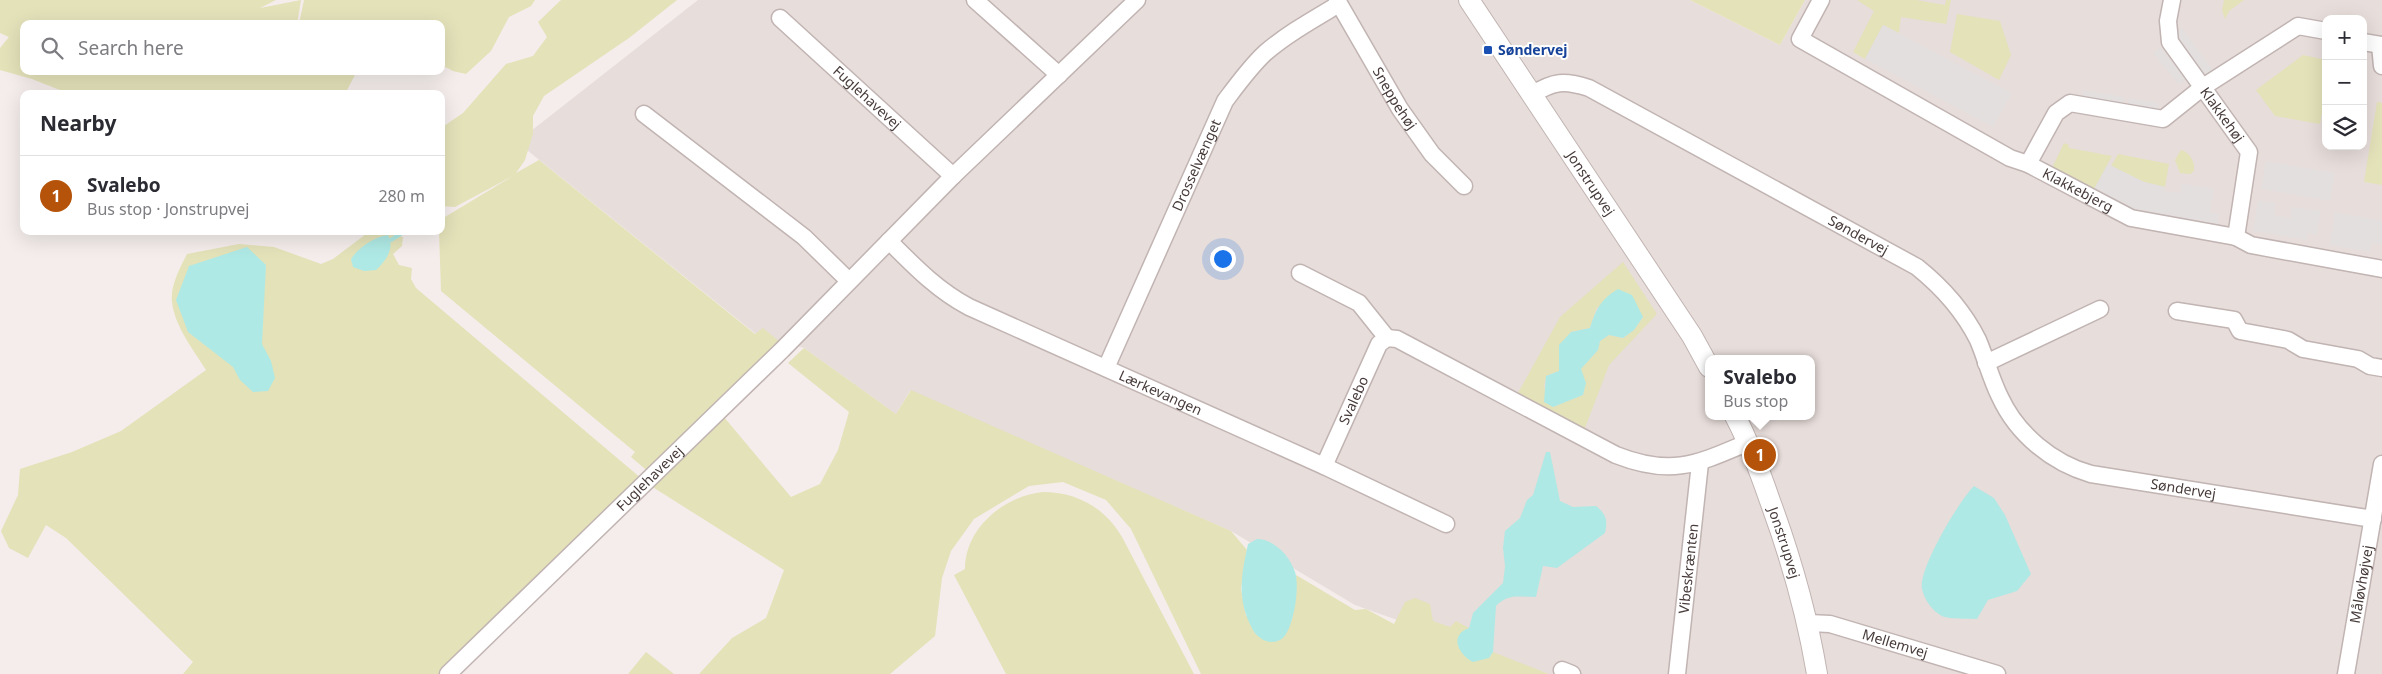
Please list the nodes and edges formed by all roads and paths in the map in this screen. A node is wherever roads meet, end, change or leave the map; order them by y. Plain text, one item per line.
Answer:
1 (975, 0) edge
2 (1137, 0) edge
3 (1469, 0) edge
4 (1821, 0) edge
5 (2172, 0) edge
6 (1338, 2) edge
7 (780, 18) dead end
8 (2322, 30) edge
9 (2367, 43) edge
10 (2381, 45) edge
11 (2382, 66) edge
12 (1059, 75) junction
13 (2204, 87) junction
14 (1531, 95) junction
15 (644, 114) dead end
16 (2028, 164) junction
17 (953, 176) junction
18 (1464, 186) dead end
19 (2236, 237) junction
20 (889, 241) junction
21 (2382, 268) edge
22 (1300, 273) dead end
23 (849, 281) junction
24 (2100, 309) dead end
25 (2177, 311) dead end
26 (1387, 338) junction
27 (1705, 360) edge
28 (1986, 363) junction
29 (1106, 368) junction
30 (2382, 368) edge
31 (1737, 420) edge
32 (1749, 442) junction
33 (1700, 463) junction
34 (2382, 464) edge
35 (1324, 466) junction
36 (2373, 519) junction
37 (1446, 524) dead end
38 (1809, 623) junction
39 (1980, 672) edge
40 (448, 674) edge
41 (1677, 674) edge
42 (1817, 674) edge
43 (1997, 674) edge
44 (2346, 674) edge

1 - 12 street
2 - 12 street, Fuglehavevej
3 - 14 street, Jonstrupvej
4 - 16 street, Klakkebjerg
5 - 13 street, Klakkehøj
6 - 18 street, Sneppehøj
6 - 29 street, Drosselvænget
7 - 17 street, Fuglehavevej
8 - 13 street
9 - 10 street
10 - 11 street
12 - 17 street, Fuglehavevej
13 - 16 street
13 - 19 street, Klakkehøj
14 - 27 street, Jonstrupvej
14 - 28 street, Søndervej
15 - 23 street
16 - 19 street, Klakkebjerg
17 - 20 street, Fuglehavevej
19 - 21 street, Klakkebjerg
20 - 23 street, Fuglehavevej
20 - 29 street, Lærkevangen
22 - 26 street
23 - 40 street, Fuglehavevej
24 - 28 street
25 - 30 street
26 - 33 street
26 - 35 street, Svalebo
28 - 36 street, Søndervej
29 - 35 street, Lærkevangen
31 - 32 street, Jonstrupvej
32 - 33 street
32 - 38 street, Jonstrupvej
33 - 41 street, Vibeskrænten
34 - 36 street, Måløvhøjvej
35 - 37 street, Lærkevangen
36 - 44 street, Måløvhøjvej
38 - 39 street, Mellemvej
38 - 42 street, Jonstrupvej
39 - 43 street, Mellemvej

